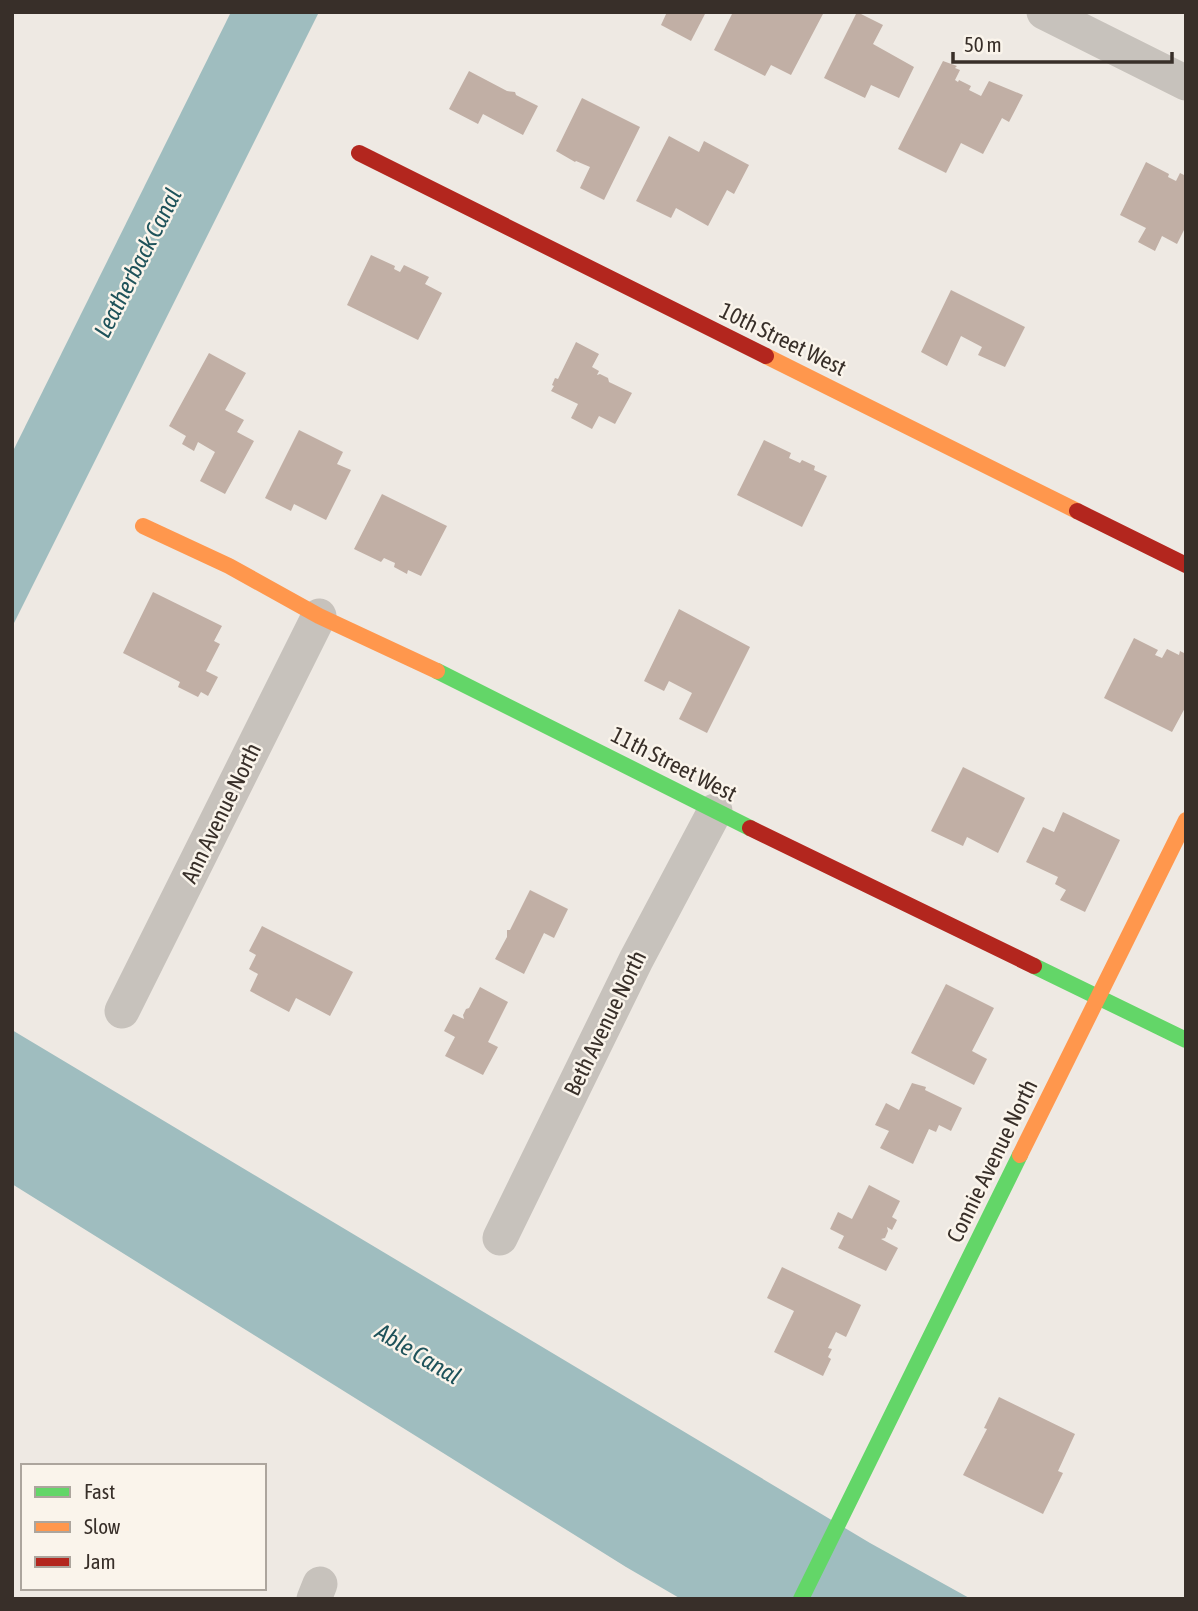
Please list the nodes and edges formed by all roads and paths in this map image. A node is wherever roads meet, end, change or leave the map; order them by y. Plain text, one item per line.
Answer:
1 (1044, 12) edge
2 (1186, 83) edge
3 (359, 153) dead end
4 (143, 526) dead end
5 (1186, 565) edge
6 (319, 616) junction
7 (715, 811) junction
8 (1186, 820) edge
9 (1099, 996) junction
10 (122, 1011) dead end
11 (1186, 1040) edge
12 (500, 1238) dead end
13 (801, 1599) edge

1 - 2 street
3 - 5 street, 10th Street West
4 - 6 street, 11th Street West
6 - 7 street, 11th Street West
6 - 10 street, Ann Avenue North
7 - 9 street, 11th Street West
7 - 12 street, Beth Avenue North
8 - 9 street, Connie Avenue North
9 - 11 street, 11th Street West
9 - 13 street, Connie Avenue North

